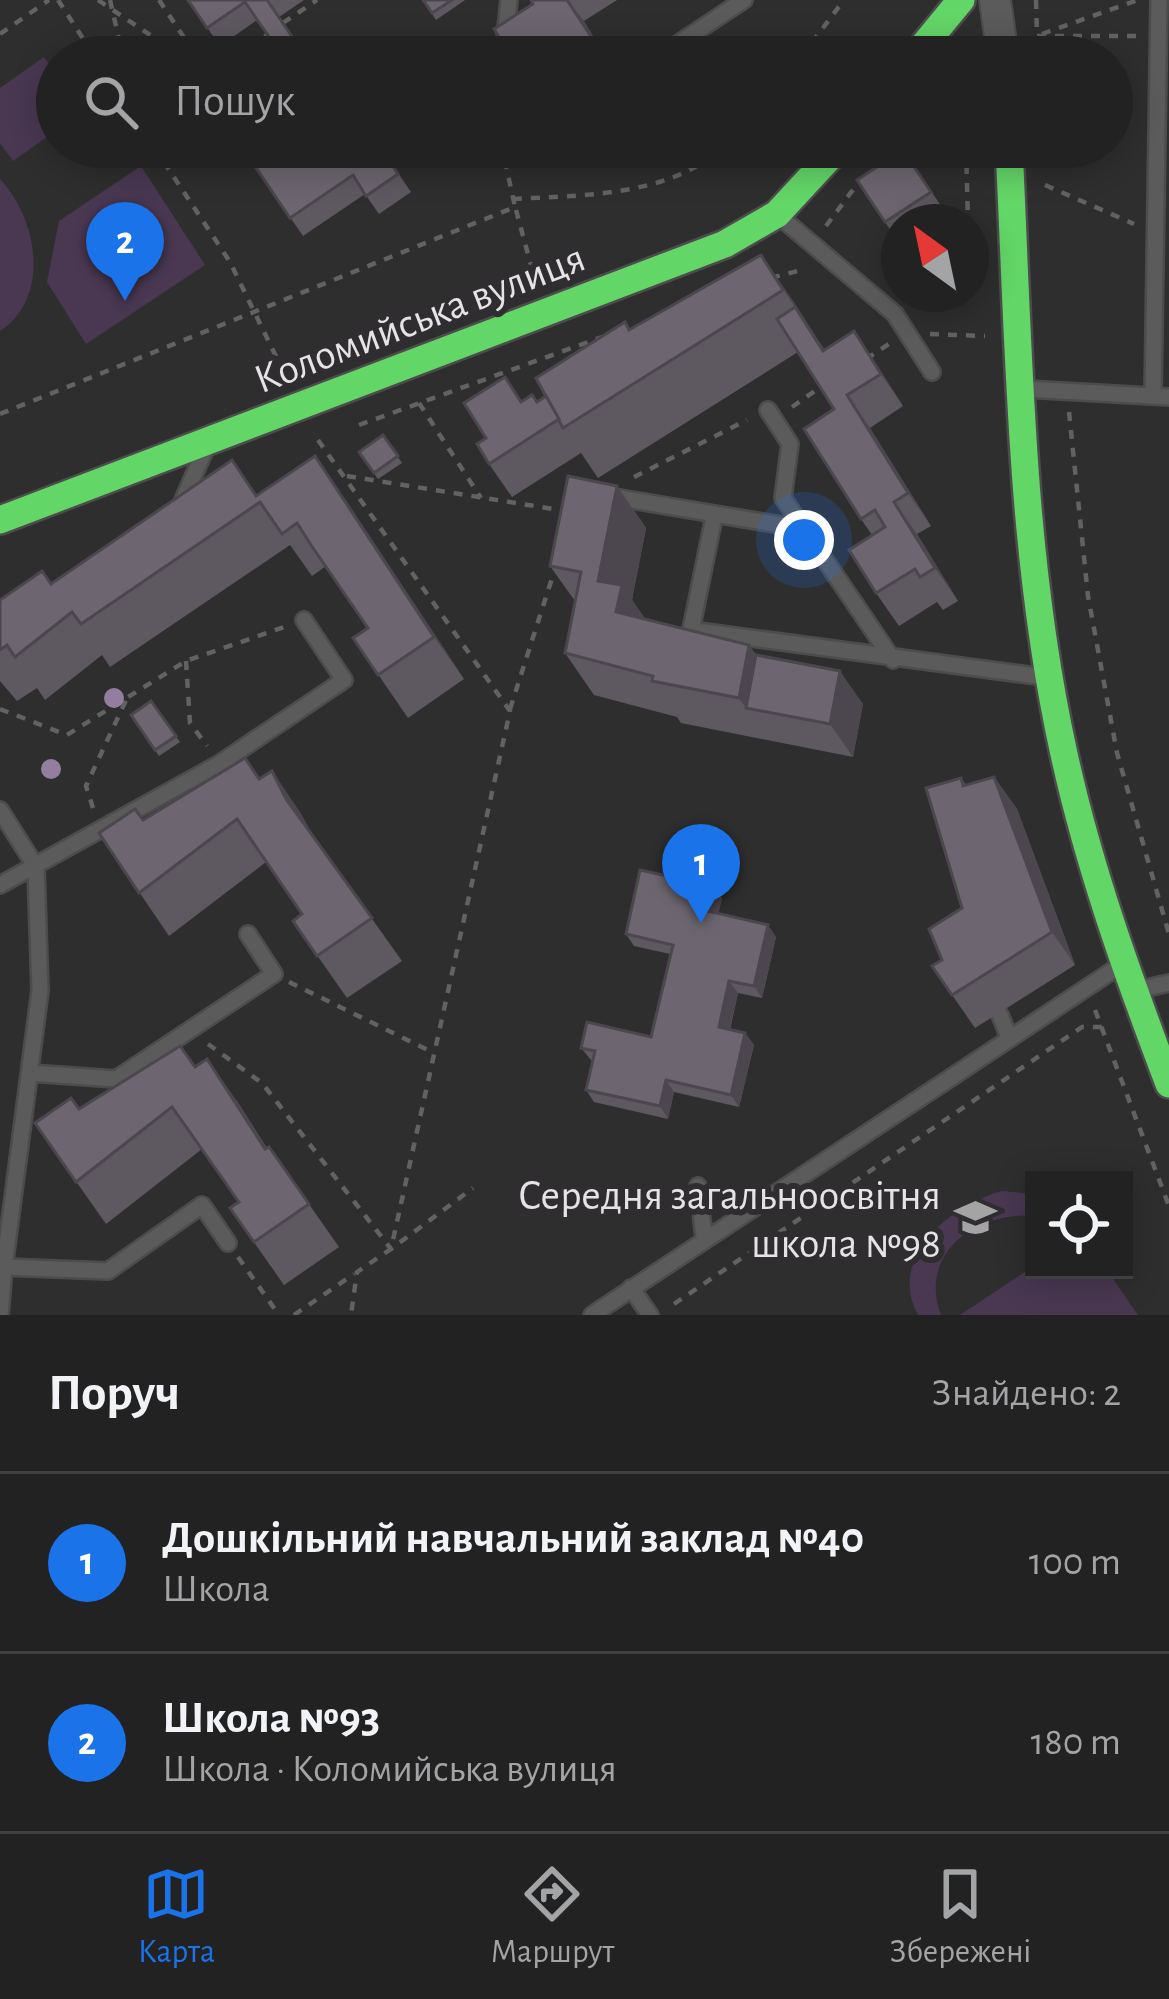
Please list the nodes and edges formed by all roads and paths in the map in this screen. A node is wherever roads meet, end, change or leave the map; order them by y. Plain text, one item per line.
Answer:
1 (54, 0) edge
2 (98, 0) edge
3 (110, 0) edge
4 (159, 0) edge
5 (317, 0) edge
6 (509, 0) edge
7 (744, 0) edge
8 (844, 0) edge
9 (961, 0) edge
10 (995, 0) edge
11 (1036, 0) edge
12 (1138, 0) edge
13 (1159, 0) edge
14 (112, 10) junction
15 (284, 23) edge
16 (0, 34) edge
17 (268, 34) edge
18 (80, 36) edge
19 (118, 36) edge
20 (151, 36) edge
21 (183, 36) edge
22 (265, 36) edge
23 (505, 36) edge
24 (690, 36) edge
25 (817, 36) edge
26 (931, 36) edge
27 (1000, 36) edge
28 (1037, 36) joint
29 (1133, 37) edge
30 (1158, 37) junction
31 (168, 168) edge
32 (506, 168) edge
33 (690, 168) edge
34 (820, 168) edge
35 (869, 168) edge
36 (967, 168) edge
37 (1010, 168) edge
38 (1027, 168) edge
39 (513, 199) junction
40 (968, 204) edge
41 (515, 207) junction
42 (777, 214) junction
43 (1155, 234) junction
44 (816, 248) junction
45 (758, 283) edge
46 (536, 285) dead end
47 (251, 311) junction
48 (623, 330) edge
49 (907, 333) junction
50 (1021, 338) junction
51 (857, 364) edge
52 (932, 372) dead end
53 (822, 386) edge
54 (1023, 388) junction
55 (293, 391) dead end
56 (1161, 397) edge
57 (419, 403) junction
58 (1068, 412) dead end
59 (0, 414) edge
60 (771, 414) junction
61 (359, 425) dead end
62 (206, 443) junction
63 (298, 446) dead end
64 (346, 476) junction
65 (600, 494) junction
66 (481, 498) junction
67 (170, 509) edge
68 (572, 512) joint
69 (714, 517) junction
70 (0, 520) edge
71 (804, 530) junction
72 (555, 569) edge
73 (304, 620) joint
74 (892, 660) junction
75 (186, 661) junction
76 (1053, 678) junction
77 (127, 698) junction
78 (0, 709) edge
79 (510, 711) junction
80 (219, 764) junction
81 (0, 810) edge
82 (101, 831) junction
83 (36, 867) junction
84 (0, 885) edge
85 (248, 934) dead end
86 (1169, 934) edge
87 (1124, 964) junction
88 (274, 974) junction
89 (1169, 982) edge
90 (1086, 987) junction
91 (1134, 991) junction
92 (1000, 1015) dead end
93 (1101, 1027) junction
94 (1148, 1027) junction
95 (189, 1030) junction
96 (1009, 1037) junction
97 (434, 1053) junction
98 (30, 1073) junction
99 (1169, 1084) edge
100 (8, 1170) edge
101 (698, 1186) dead end
102 (473, 1188) dead end
103 (1169, 1207) edge
104 (704, 1237) junction
105 (228, 1243) joint
106 (391, 1249) junction
107 (4, 1267) junction
108 (357, 1273) junction
109 (631, 1288) junction
110 (674, 1304) dead end
111 (0, 1315) edge
112 (279, 1315) edge
113 (294, 1315) edge
114 (351, 1315) edge
115 (592, 1315) edge
116 (650, 1315) edge

1 - 16 path
1 - 18 path
2 - 14 path
3 - 14 path
4 - 21 path
5 - 15 path
6 - 23 lane
7 - 24 lane
8 - 25 path
9 - 26 main road
10 - 27 street
11 - 28 path
12 - 28 path
13 - 30 lane
14 - 19 path
14 - 20 path
17 - 22 path
29 - 30 path
30 - 43 lane
31 - 47 path
32 - 39 path
33 - 39 path
34 - 42 main road, Коломийська вулиця
35 - 44 path
36 - 40 path
37 - 50 main road
38 - 43 path
39 - 41 path
41 - 46 path
41 - 47 path
42 - 44 lane
42 - 62 main road, Коломийська вулиця
43 - 56 lane
44 - 45 path
44 - 49 lane
47 - 55 path
47 - 59 path
48 - 57 path
49 - 50 path
49 - 51 path
49 - 52 lane
50 - 54 main road
53 - 60 path
54 - 56 lane
54 - 76 main road
57 - 61 path
57 - 66 path
58 - 86 path
60 - 65 path
60 - 71 lane
62 - 67 lane
62 - 70 main road, Коломийська вулиця
63 - 64 path
64 - 66 path
64 - 79 path
65 - 68 lane
65 - 69 lane
66 - 68 path
69 - 71 lane
69 - 74 lane
71 - 74 lane
72 - 79 path
73 - 75 path
73 - 80 lane
74 - 76 lane
75 - 77 path
75 - 80 path
76 - 87 main road
77 - 78 path
77 - 82 path
79 - 97 path
80 - 82 lane
81 - 83 lane
82 - 83 lane
83 - 84 lane
83 - 98 lane
85 - 88 lane
87 - 90 lane
87 - 91 main road
88 - 95 lane
88 - 97 path
89 - 91 lane
90 - 93 path
90 - 96 lane
91 - 94 main road
92 - 96 lane
93 - 94 path
93 - 103 path
93 - 110 path
94 - 99 main road
95 - 98 lane
95 - 106 path
96 - 104 lane
97 - 106 path
98 - 100 lane
100 - 107 lane
101 - 104 lane
102 - 106 path
104 - 109 lane
105 - 107 lane
105 - 112 path
106 - 108 path
107 - 111 lane
108 - 113 path
108 - 114 path
109 - 115 lane
109 - 116 lane

